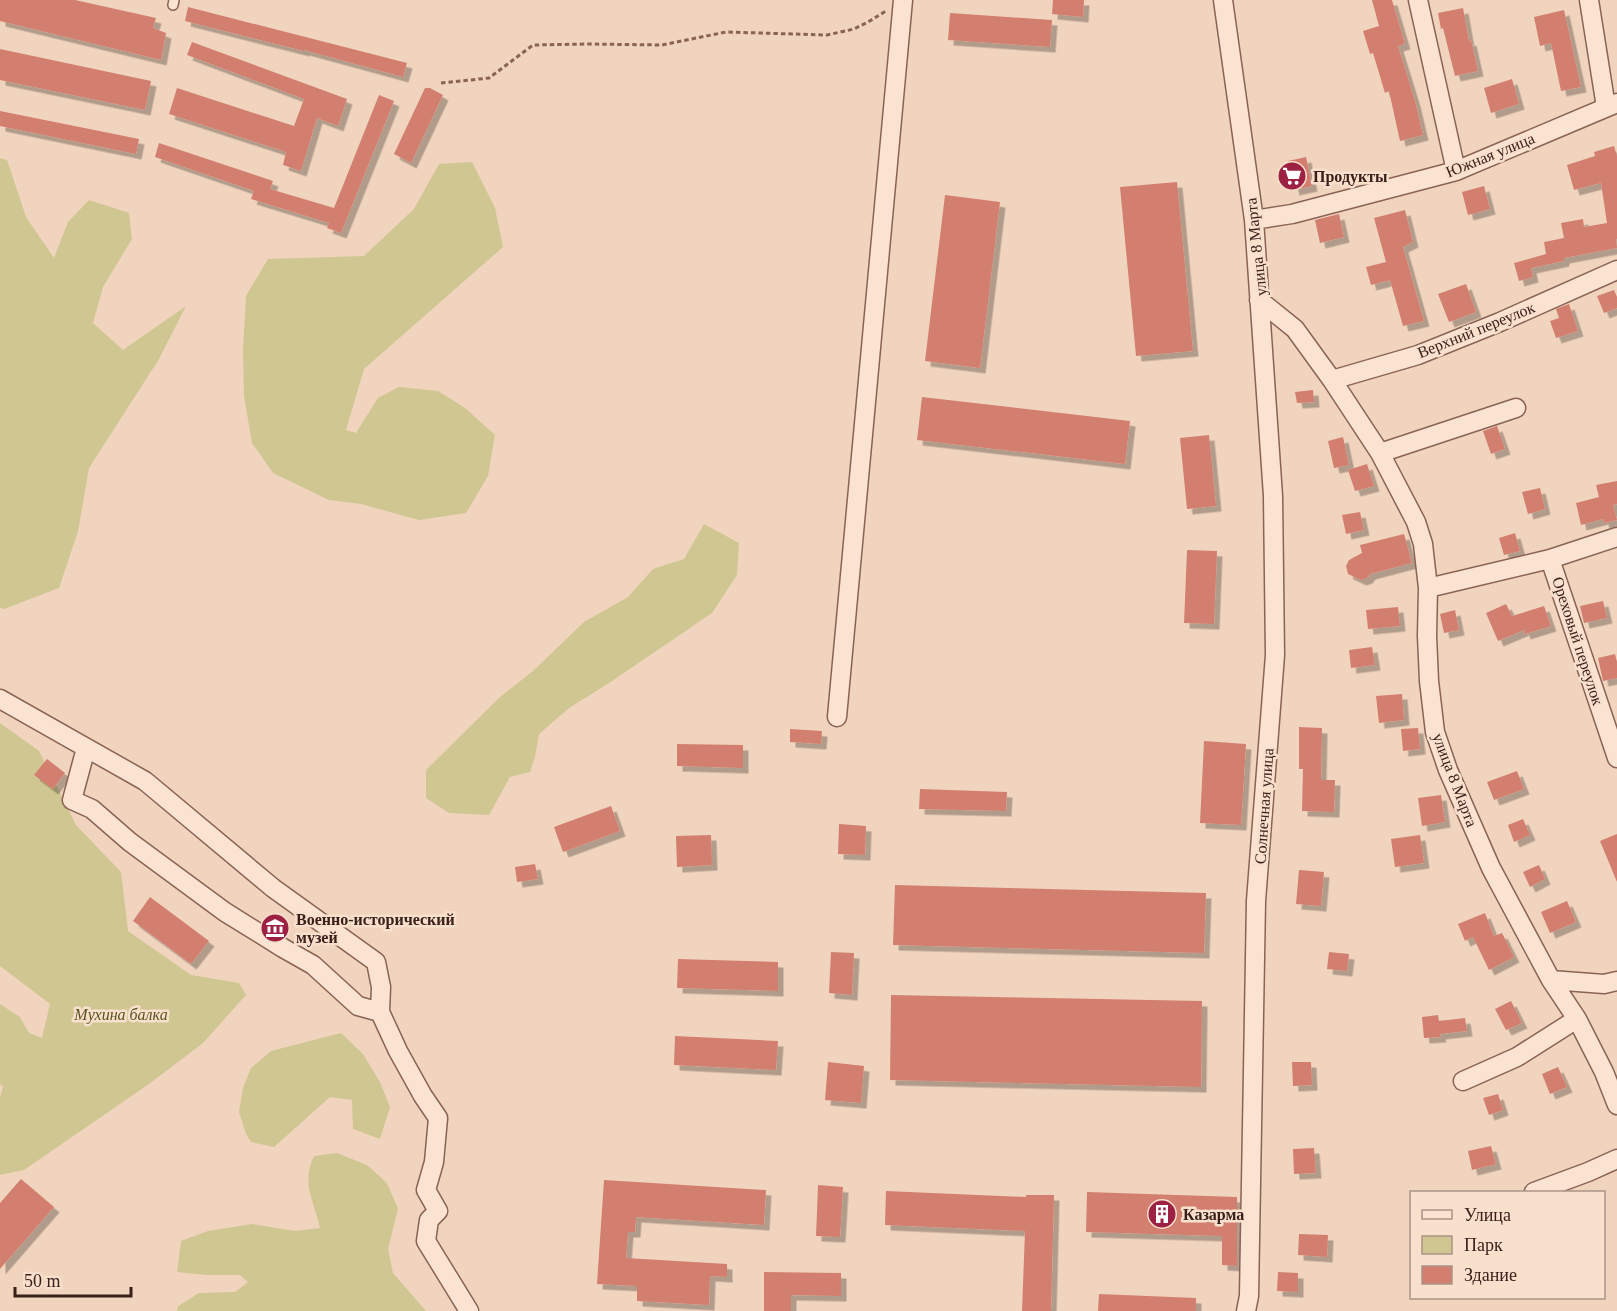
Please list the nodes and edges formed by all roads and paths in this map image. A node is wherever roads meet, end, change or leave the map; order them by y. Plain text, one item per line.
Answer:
1 (1222, 0) edge
2 (1418, 0) edge
3 (1588, 0) edge
4 (895, 5) edge
5 (441, 83) dead end
6 (1611, 105) edge
7 (1456, 171) junction
8 (1254, 220) junction
9 (1617, 270) edge
10 (1259, 300) junction
11 (1332, 380) junction
12 (1516, 408) dead end
13 (1380, 453) junction
14 (1617, 537) edge
15 (1550, 559) junction
16 (1428, 588) junction
17 (0, 699) edge
18 (837, 717) dead end
19 (86, 748) junction
20 (1617, 758) edge
21 (1551, 980) junction
22 (1613, 984) edge
23 (380, 1012) junction
24 (1577, 1019) junction
25 (1463, 1082) dead end
26 (1617, 1105) edge
27 (1617, 1159) edge
28 (1537, 1191) edge
29 (469, 1311) edge
30 (1246, 1311) edge

1 - 8 street, улица 8 Марта
2 - 7 street
3 - 6 street
4 - 5 path
4 - 18 street
6 - 7 street, Южная улица
7 - 8 street, Южная улица
8 - 10 street, улица 8 Марта
9 - 11 street, Верхний переулок
10 - 11 street, улица 8 Марта
10 - 30 street, Солнечная улица
11 - 13 street, улица 8 Марта
12 - 13 street
13 - 16 street, улица 8 Марта
14 - 15 street, Ореховый переулок
15 - 16 street, Ореховый переулок
15 - 20 street, Ореховый переулок
16 - 21 street, улица 8 Марта
17 - 19 street
19 - 23 street
19 - 23 street
21 - 22 street
21 - 24 street, улица 8 Марта
23 - 29 street
24 - 25 street
24 - 26 street, улица 8 Марта
27 - 28 street

